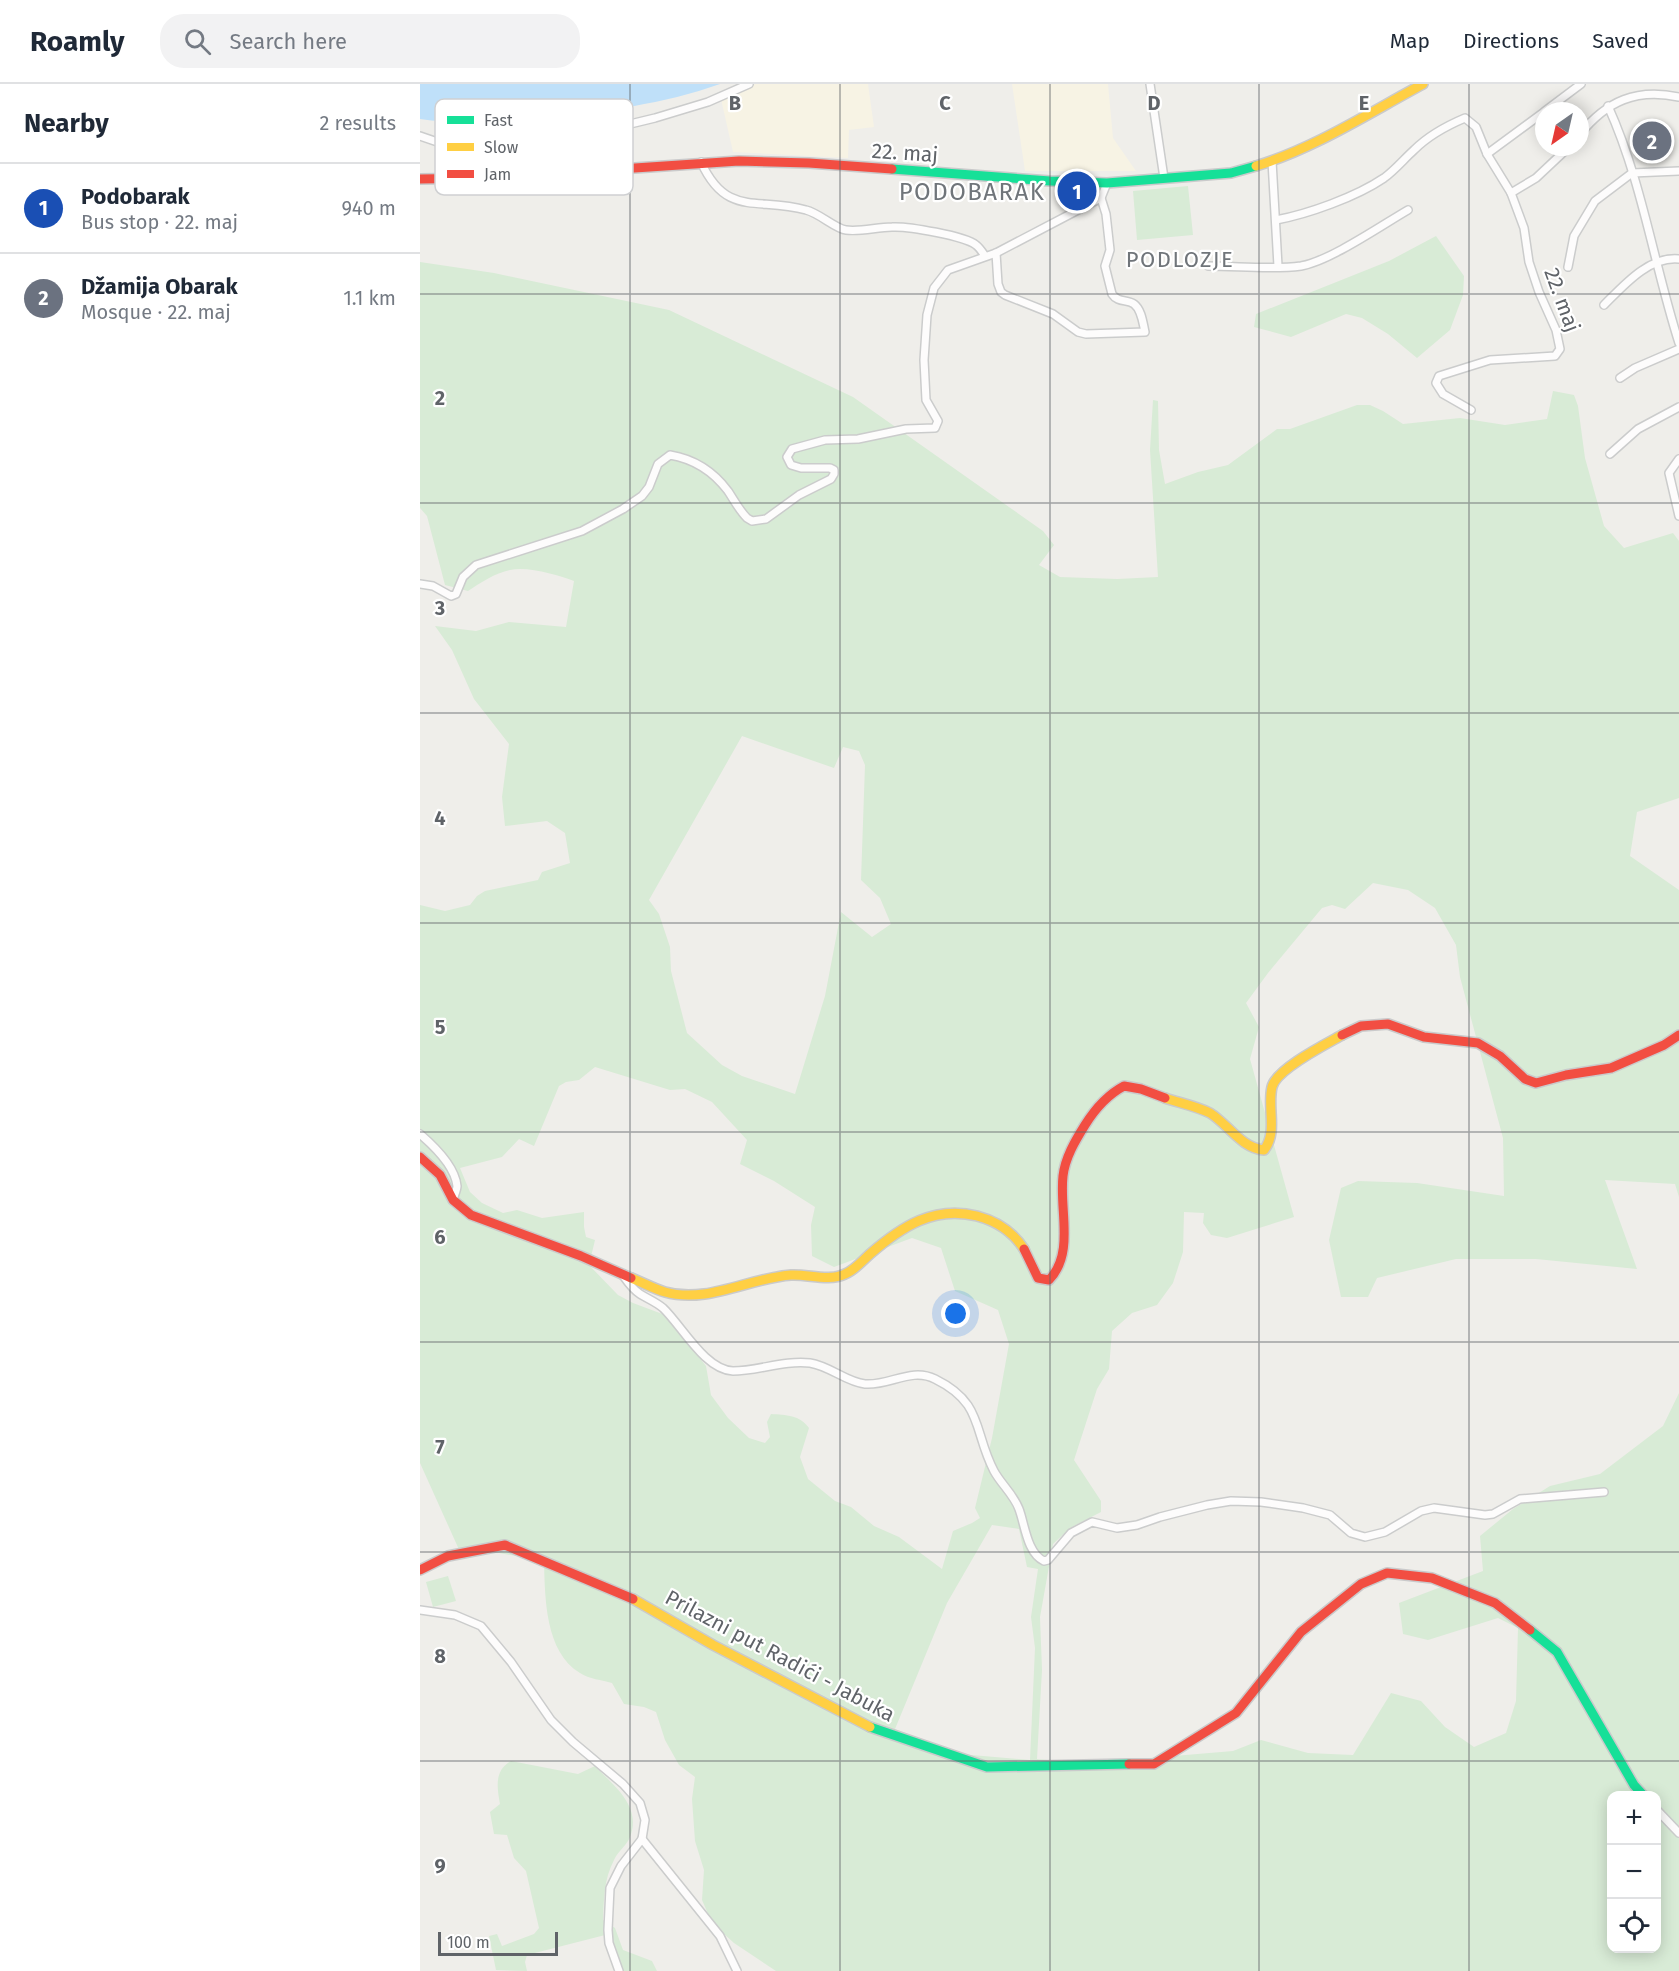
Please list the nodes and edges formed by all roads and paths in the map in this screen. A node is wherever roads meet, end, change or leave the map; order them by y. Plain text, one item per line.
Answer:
1 (749, 84) edge
2 (1150, 84) edge
3 (1423, 84) edge
4 (1581, 84) edge
5 (1679, 97) edge
6 (1558, 102) edge
7 (1608, 106) junction
8 (1535, 119) edge
9 (633, 123) edge
10 (1589, 123) edge
11 (420, 136) edge
12 (435, 141) edge
13 (1486, 154) junction
14 (1559, 156) edge
15 (1272, 161) junction
16 (701, 162) junction
17 (633, 167) edge
18 (1679, 171) edge
19 (1632, 173) junction
20 (1164, 178) junction
21 (1107, 183) junction
22 (1511, 193) junction
23 (1101, 198) junction
24 (1408, 210) dead end
25 (1276, 220) junction
26 (996, 253) junction
27 (985, 256) junction
28 (1679, 259) edge
29 (1657, 262) junction
30 (1209, 266) dead end
31 (1278, 266) junction
32 (1568, 267) dead end
33 (1604, 305) dead end
34 (1679, 343) edge
35 (1679, 349) edge
36 (1620, 378) dead end
37 (1679, 407) edge
38 (1471, 410) dead end
39 (1610, 454) dead end
40 (1679, 459) edge
41 (1679, 516) edge
42 (420, 584) edge
43 (1679, 1035) edge
44 (420, 1134) edge
45 (420, 1157) edge
46 (453, 1200) junction
47 (622, 1274) junction
48 (1604, 1492) dead end
49 (420, 1570) edge
50 (420, 1610) edge
51 (1639, 1791) edge
52 (1661, 1814) edge
53 (1679, 1833) edge
54 (642, 1839) junction
55 (619, 1971) edge
56 (737, 1971) edge

1 - 9 street
2 - 20 street
3 - 15 main road, 22. maj
4 - 6 street
5 - 7 street
7 - 10 street
7 - 19 street
8 - 13 street
11 - 12 street
13 - 22 street, 22. maj
13 - 25 street, 22. maj
14 - 22 street
15 - 20 main road, 22. maj
15 - 25 street
16 - 17 main road, 22. maj
16 - 21 main road, 22. maj
16 - 27 street
18 - 19 street
19 - 29 street
19 - 32 street, 22. maj
20 - 21 main road, 22. maj
21 - 23 street
22 - 38 street, 22. maj
23 - 26 street
23 - 26 street
24 - 31 street
25 - 31 street
26 - 27 street
27 - 42 street
28 - 29 street
29 - 33 street
29 - 34 street
30 - 31 street
35 - 36 street
37 - 39 street
40 - 41 street
43 - 47 main road
44 - 46 street
45 - 46 main road
46 - 47 main road
47 - 48 street
49 - 51 main road, Prilazni put Radići - Jabuka
50 - 54 street
52 - 53 street
54 - 55 street
54 - 56 street

